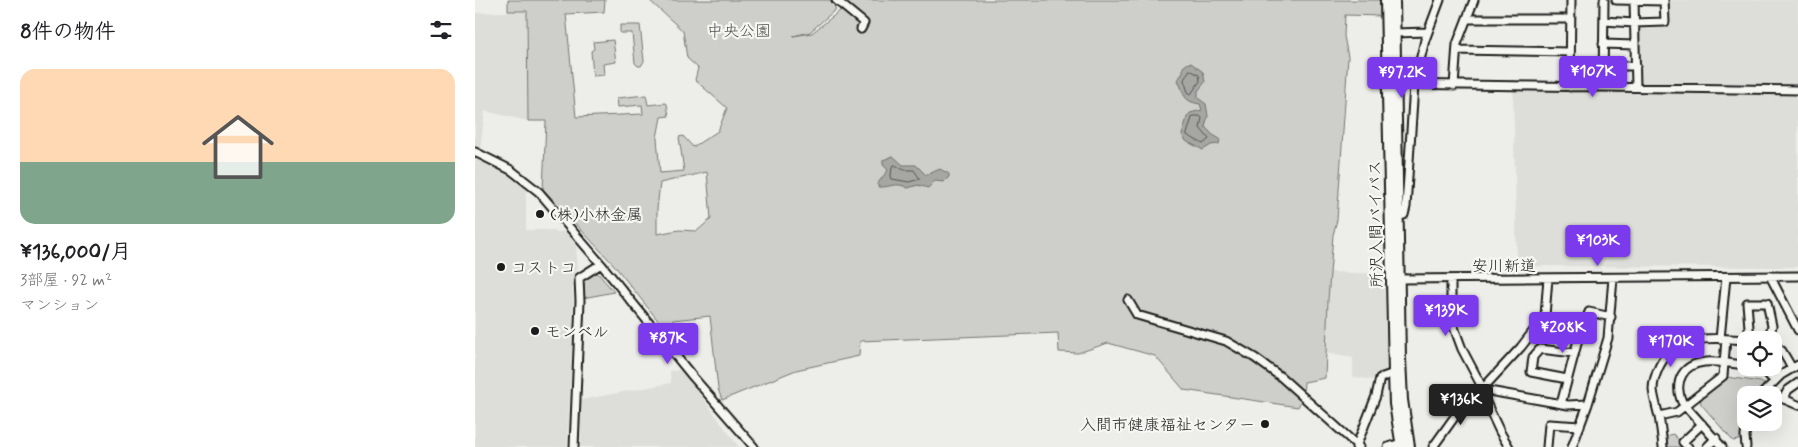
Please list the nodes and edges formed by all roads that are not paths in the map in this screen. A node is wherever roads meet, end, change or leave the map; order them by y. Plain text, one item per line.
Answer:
1 (836, 0) edge
2 (1386, 0) edge
3 (1394, 0) edge
4 (1440, 0) edge
5 (1474, 0) edge
6 (1571, 0) edge
7 (1604, 0) edge
8 (1616, 0) edge
9 (1634, 0) edge
10 (1664, 0) edge
11 (1467, 19) junction
12 (1570, 19) junction
13 (1604, 21) junction
14 (1634, 23) junction
15 (861, 29) dead end
16 (1427, 32) junction
17 (1394, 33) junction
18 (1603, 44) junction
19 (1635, 45) junction
20 (1457, 50) junction
21 (1570, 52) junction
22 (1603, 66) junction
23 (1636, 66) junction
24 (1391, 84) junction
25 (1414, 85) junction
26 (1454, 86) junction
27 (1569, 87) junction
28 (1603, 87) junction
29 (1637, 88) junction
30 (1798, 90) edge
31 (475, 152) edge
32 (1398, 216) junction
33 (601, 264) junction
34 (1771, 276) junction
35 (1798, 276) edge
36 (1726, 277) junction
37 (1548, 278) junction
38 (1613, 278) junction
39 (1395, 279) junction
40 (1451, 279) junction
41 (1128, 300) dead end
42 (1611, 317) junction
43 (1798, 330) edge
44 (1748, 331) edge
45 (1771, 331) edge
46 (1723, 339) junction
47 (1737, 340) edge
48 (1782, 351) edge
49 (1574, 353) junction
50 (1725, 363) junction
51 (1737, 364) edge
52 (1795, 367) edge
53 (1393, 374) junction
54 (1769, 376) edge
55 (1567, 379) junction
56 (1774, 381) junction
57 (1798, 383) edge
58 (1769, 386) edge
59 (1483, 390) junction
60 (1783, 399) joint
61 (1561, 404) junction
62 (1588, 404) junction
63 (1798, 405) edge
64 (1685, 406) junction
65 (1659, 416) junction
66 (1702, 424) junction
67 (1580, 426) junction
68 (1746, 431) edge
69 (1716, 438) junction
70 (1357, 446) edge
71 (1404, 446) edge
72 (574, 447) edge
73 (754, 447) edge
74 (1388, 447) edge
75 (1433, 447) edge
76 (1509, 447) edge
77 (1547, 447) edge
78 (1572, 447) edge
79 (1663, 447) edge
80 (1688, 447) edge
81 (1707, 447) edge
82 (1722, 447) edge
83 (1746, 447) edge

1 - 15 street
2 - 24 highway, 所沢入間バイパス
3 - 17 highway, 所沢入間バイパス
4 - 16 street
5 - 11 street
6 - 12 street
7 - 13 street
8 - 9 street
9 - 10 street
9 - 14 street
10 - 14 street
11 - 12 street
11 - 20 street
12 - 21 street
13 - 14 street
13 - 18 street
14 - 19 street
16 - 17 street
16 - 25 street
17 - 24 highway, 所沢入間バイパス
18 - 19 street
18 - 22 street
19 - 23 street
20 - 21 street
20 - 26 street
21 - 27 street
22 - 23 street
22 - 28 street
23 - 29 street
24 - 25 street
24 - 32 highway, 所沢入間バイパス
24 - 39 highway, 所沢入間バイパス
25 - 26 street
25 - 32 street
26 - 27 street
27 - 28 street
28 - 29 street
29 - 30 street
31 - 33 street
32 - 39 highway, 所沢入間バイパス
33 - 72 street
33 - 73 street
34 - 35 street, 安川新道
34 - 36 street, 安川新道
34 - 43 street
36 - 38 street, 安川新道
36 - 46 street
37 - 38 street, 安川新道
37 - 40 street, 安川新道
37 - 59 street
38 - 42 street
39 - 40 street, 安川新道
39 - 53 highway, 所沢入間バイパス
39 - 71 highway, 所沢入間バイパス
40 - 59 street
41 - 70 street
42 - 49 street
42 - 62 street
44 - 45 street
46 - 47 street
46 - 50 street
46 - 65 street
48 - 52 street
49 - 55 street
49 - 55 street
50 - 51 street
50 - 64 street
50 - 64 street
52 - 56 street
53 - 70 street
53 - 71 highway, 所沢入間バイパス
54 - 56 street
55 - 61 street
56 - 58 street
57 - 60 street
59 - 61 street
59 - 75 street
59 - 76 street
60 - 63 street
61 - 62 street
62 - 67 street
64 - 65 street
64 - 66 street
65 - 79 street
66 - 69 street
66 - 80 street
67 - 77 street
67 - 78 street
68 - 83 street
69 - 81 street
69 - 82 street
71 - 74 street

